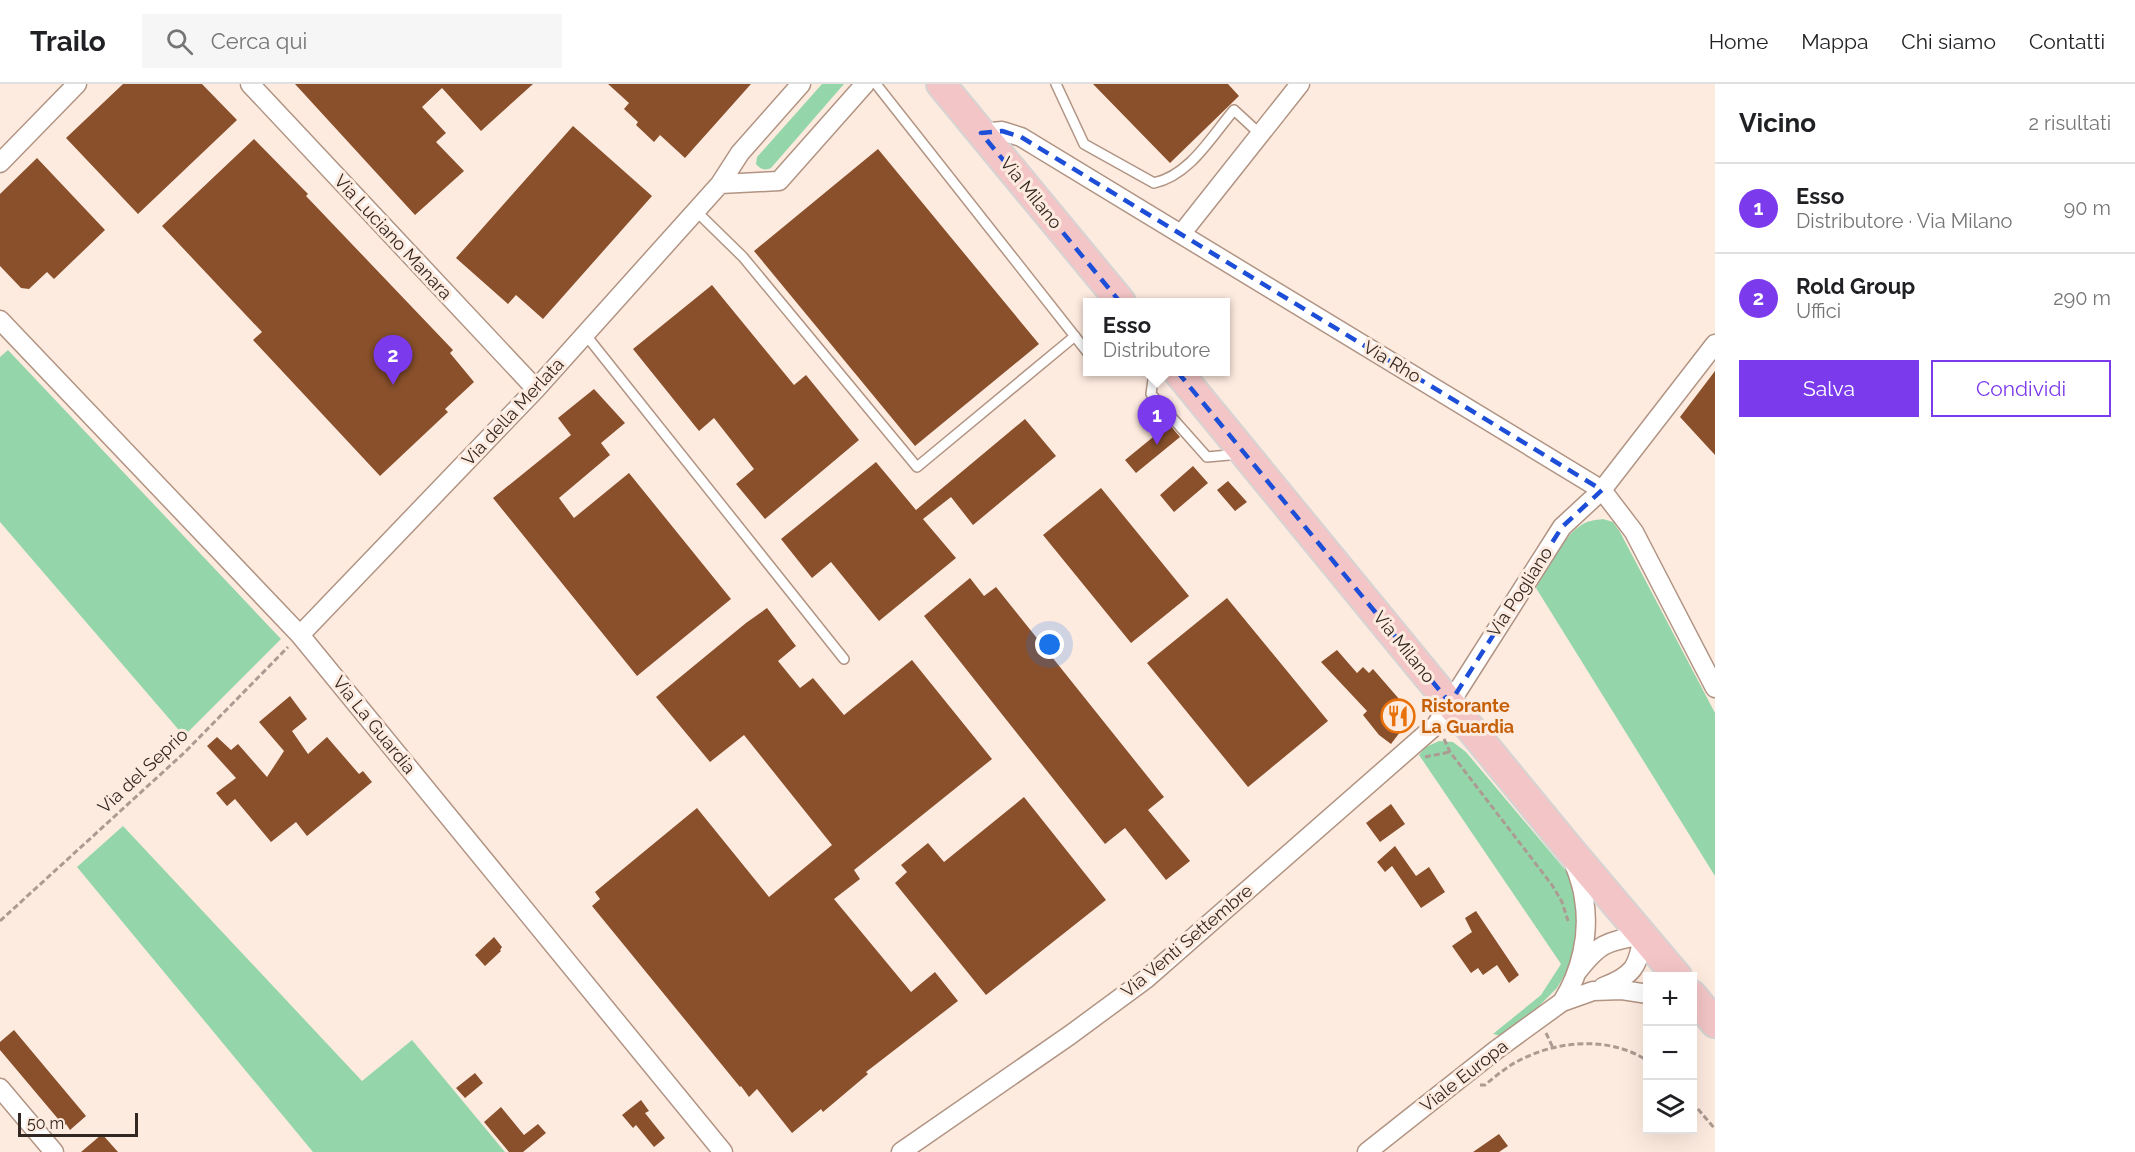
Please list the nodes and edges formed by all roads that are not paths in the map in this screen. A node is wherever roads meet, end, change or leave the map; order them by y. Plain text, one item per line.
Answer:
1 (77, 84) edge
2 (250, 84) edge
3 (801, 84) edge
4 (865, 84) edge
5 (876, 84) edge
6 (941, 84) edge
7 (1056, 84) edge
8 (1294, 86) edge
9 (981, 133) junction
10 (1260, 134) junction
11 (0, 163) edge
12 (720, 184) junction
13 (696, 211) junction
14 (1182, 233) junction
15 (1117, 298) edge
16 (0, 320) edge
17 (585, 334) junction
18 (1075, 336) junction
19 (1715, 344) edge
20 (1083, 346) edge
21 (1153, 376) edge
22 (1181, 376) edge
23 (536, 389) junction
24 (1245, 454) junction
25 (1602, 490) junction
26 (300, 635) junction
27 (844, 659) dead end
28 (1715, 688) edge
29 (1450, 704) junction
30 (1571, 851) junction
31 (1643, 935) junction
32 (1577, 972) junction
33 (1674, 972) edge
34 (1593, 991) junction
35 (1643, 993) edge
36 (1562, 1002) junction
37 (0, 1088) edge
38 (54, 1152) edge
39 (723, 1152) edge
40 (901, 1152) edge
41 (1367, 1152) edge

1 - 11 street
2 - 23 street, Via Luciano Manara
3 - 12 street, Via della Merlata
4 - 12 street
5 - 18 lane
6 - 9 main road, Via Milano
7 - 10 lane
8 - 10 street
9 - 14 street, Via Rho
9 - 15 main road, Via Milano
10 - 14 street
12 - 13 street, Via della Merlata
13 - 17 street, Via della Merlata
13 - 18 lane
14 - 25 street, Via Rho
16 - 26 street, Via La Guardia
17 - 23 street, Via della Merlata
17 - 27 lane
18 - 20 lane
19 - 25 street, Via Pogliano
21 - 24 lane
22 - 24 main road, Via Milano
23 - 26 street, Via della Merlata
24 - 29 main road, Via Milano
25 - 28 street, Via Rho
25 - 29 street, Via Pogliano
26 - 39 street, Via La Guardia
29 - 30 main road, Via Milano
29 - 40 street, Via Venti Settembre
30 - 31 main road, Via Milano
30 - 32 street, Viale Europa
31 - 32 street
31 - 33 main road, Via Milano
31 - 34 street
32 - 36 street, Viale Europa
34 - 35 street, Viale Europa
34 - 36 street, Viale Europa
36 - 41 street, Viale Europa
37 - 38 street

